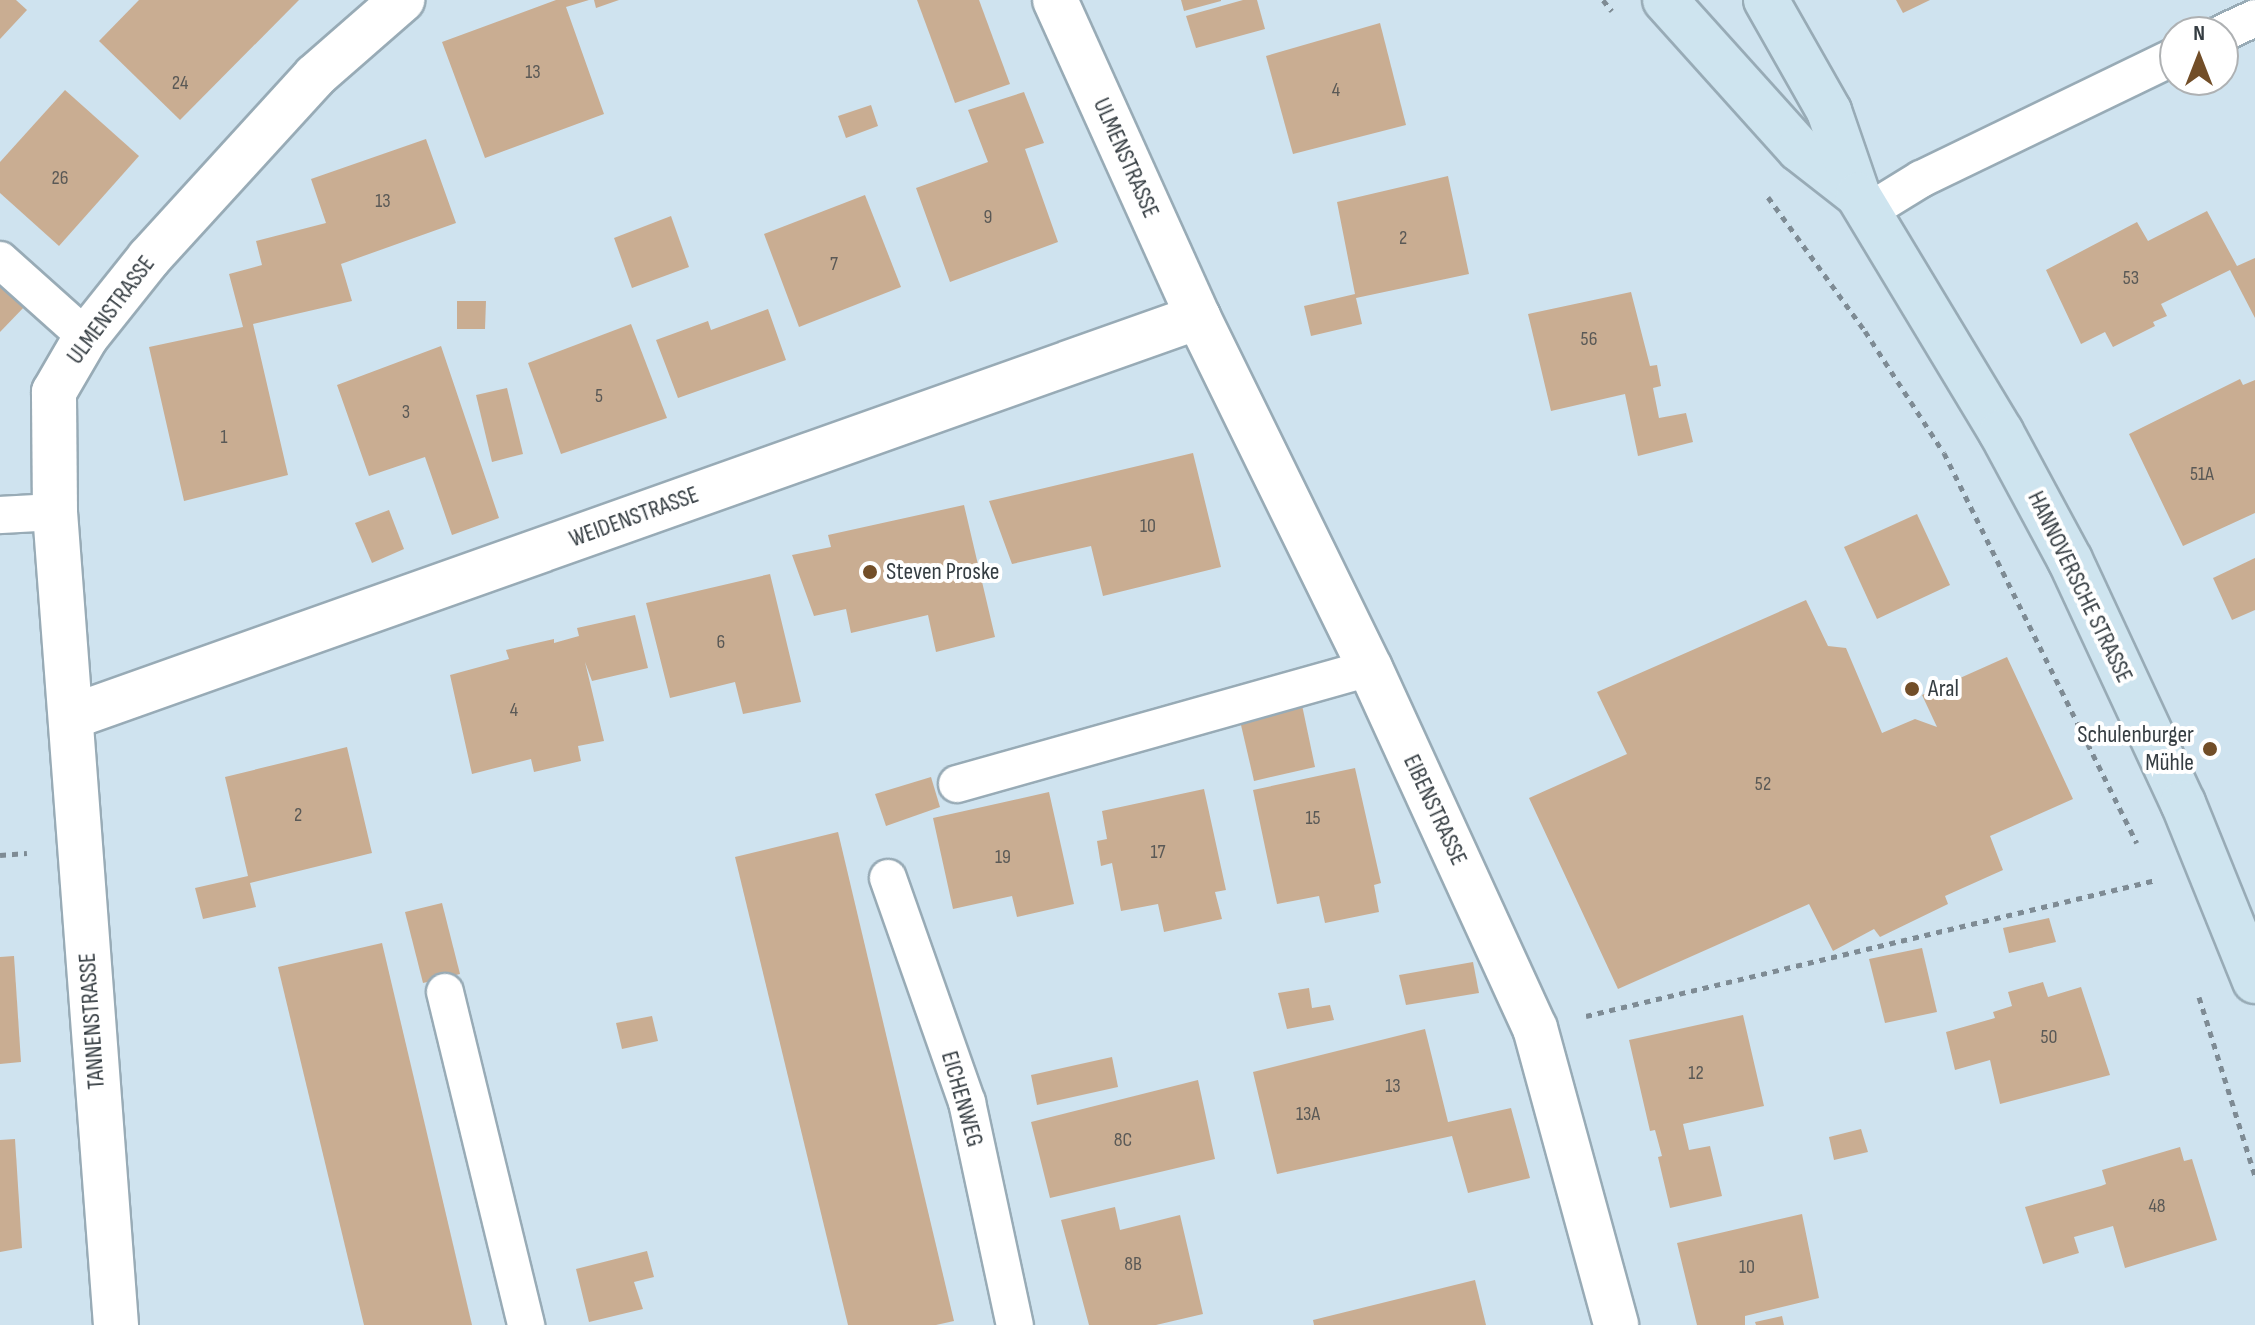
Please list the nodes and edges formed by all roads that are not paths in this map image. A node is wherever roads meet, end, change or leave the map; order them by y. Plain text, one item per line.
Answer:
1 (402, 0) edge
2 (1055, 0) edge
3 (1665, 0) edge
4 (1766, 0) edge
5 (2159, 64) edge
6 (1864, 203) junction
7 (0, 260) edge
8 (1198, 317) junction
9 (86, 337) junction
10 (55, 512) junction
11 (0, 515) edge
12 (1370, 668) junction
13 (71, 717) junction
14 (957, 784) dead end
15 (888, 878) dead end
16 (2247, 933) edge
17 (2255, 981) edge
18 (445, 992) dead end
19 (116, 1325) edge
20 (526, 1325) edge
21 (1015, 1325) edge
22 (1616, 1325) edge

1 - 9 street, ULMENSTRASSE
2 - 8 street, ULMENSTRASSE
3 - 6 main road, HANNOVERSCHE STRASSE
4 - 6 main road, HANNOVERSCHE STRASSE
5 - 6 lane
6 - 16 main road, HANNOVERSCHE STRASSE
7 - 9 lane
8 - 12 street, EIBENSTRASSE
8 - 13 street, WEIDENSTRASSE
9 - 10 street, ULMENSTRASSE
10 - 11 lane
10 - 13 street, ULMENSTRASSE
12 - 14 lane
12 - 22 street, EIBENSTRASSE
13 - 19 street, TANNENSTRASSE
15 - 21 lane, EICHENWEG
16 - 17 main road, HANNOVERSCHE STRASSE
18 - 20 lane

